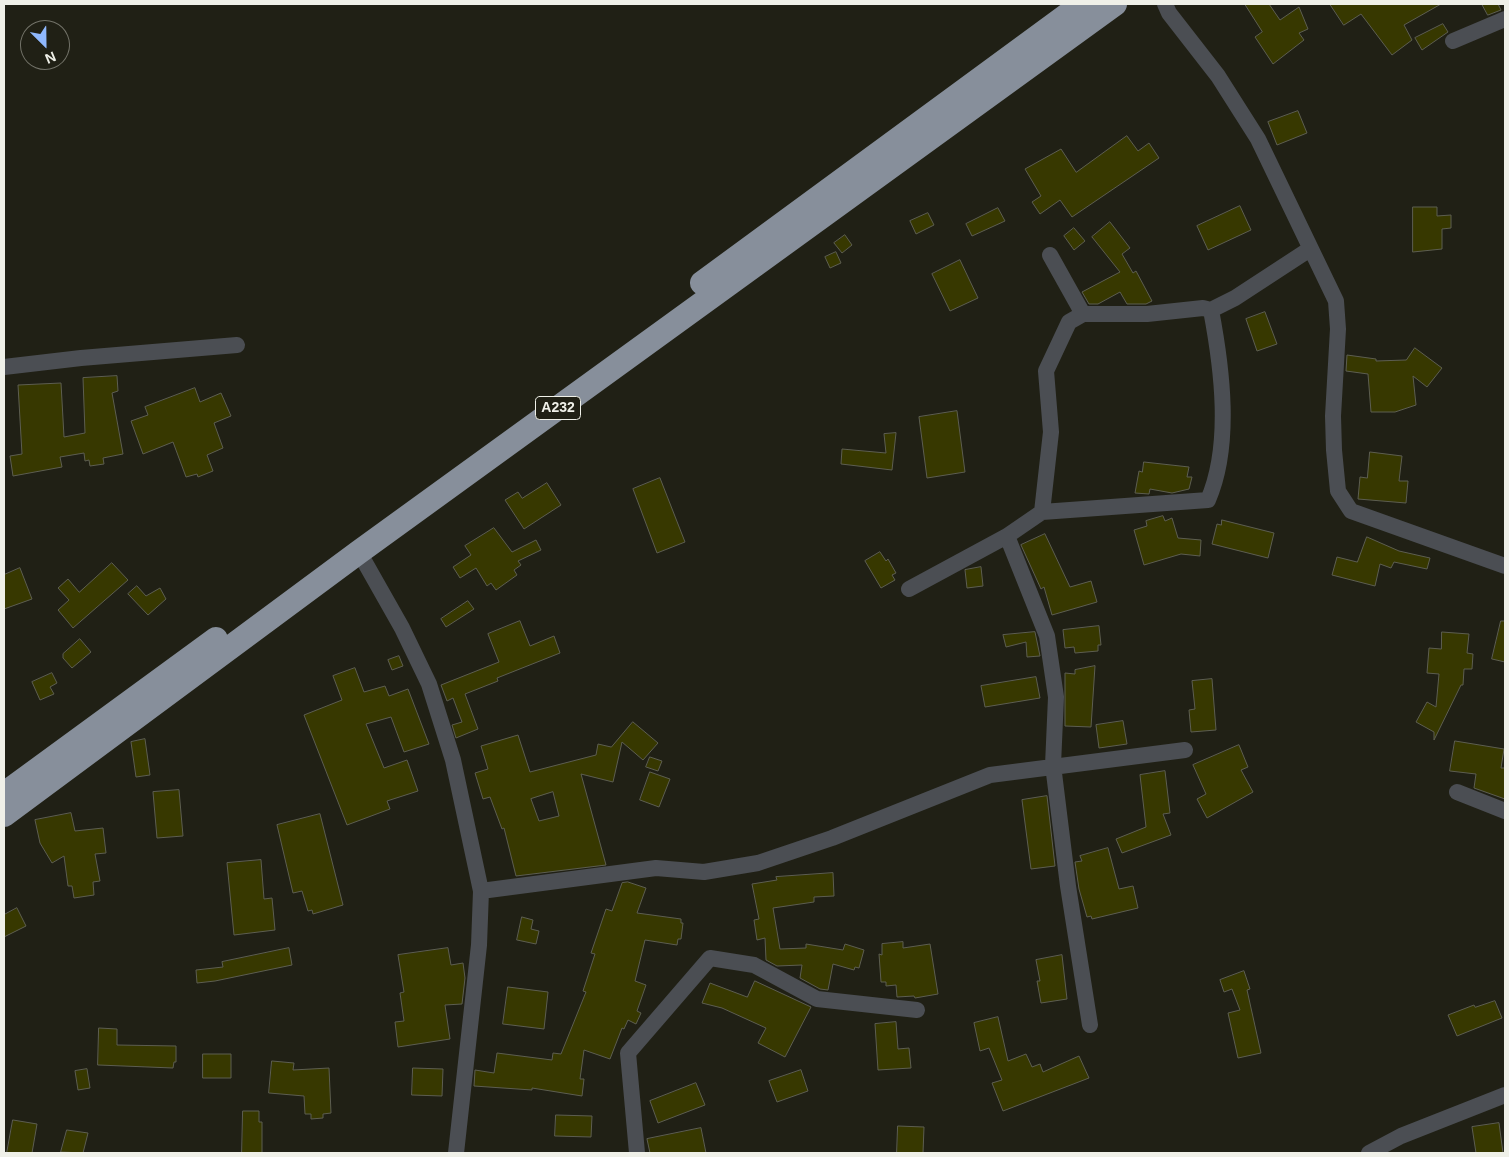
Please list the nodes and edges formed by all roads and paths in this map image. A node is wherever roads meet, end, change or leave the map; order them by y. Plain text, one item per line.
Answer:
1 (1082, 4) edge
2 (1115, 4) edge
3 (1165, 4) edge
4 (1505, 19) edge
5 (1453, 41) dead end
6 (1310, 249) junction
7 (1050, 255) dead end
8 (1211, 310) junction
9 (1083, 314) junction
10 (237, 345) dead end
11 (4, 367) edge
12 (1042, 512) junction
13 (1007, 536) junction
14 (359, 552) junction
15 (1505, 566) edge
16 (909, 589) dead end
17 (1185, 750) dead end
18 (1053, 765) junction
19 (1457, 792) dead end
20 (4, 794) edge
21 (1505, 811) edge
22 (4, 815) edge
23 (481, 890) junction
24 (917, 1010) dead end
25 (1090, 1025) dead end
26 (1505, 1095) edge
27 (456, 1153) edge
28 (637, 1153) edge
29 (1369, 1153) edge

1 - 20 highway, A232
2 - 14 highway, A232
3 - 6 street
4 - 5 street
6 - 8 street
6 - 15 street
7 - 9 street
8 - 9 street
8 - 12 street
9 - 12 street
10 - 11 street
12 - 13 street
13 - 16 street
13 - 18 street
14 - 22 highway, A232
14 - 23 street
17 - 18 street
18 - 23 street
18 - 25 street
19 - 21 street
23 - 27 street
24 - 28 street
26 - 29 street

